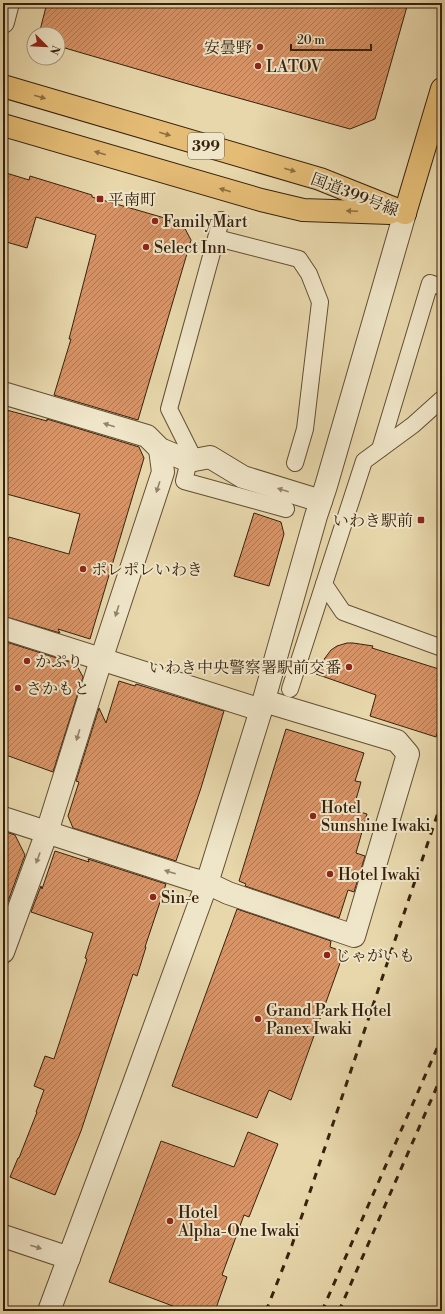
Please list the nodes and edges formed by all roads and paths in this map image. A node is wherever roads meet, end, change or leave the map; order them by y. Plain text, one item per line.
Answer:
1 (8, 3) edge
2 (3, 22) edge
3 (3, 86) edge
4 (442, 89) edge
5 (3, 125) edge
6 (405, 213) junction
7 (221, 220) dead end
8 (217, 238) junction
9 (442, 287) edge
10 (3, 393) edge
11 (442, 399) edge
12 (160, 449) junction
13 (380, 449) junction
14 (189, 461) junction
15 (295, 463) dead end
16 (321, 501) junction
17 (286, 509) dead end
18 (324, 584) junction
19 (3, 628) edge
20 (442, 648) edge
21 (101, 660) junction
22 (290, 689) dead end
23 (262, 706) junction
24 (3, 818) edge
25 (47, 832) junction
26 (207, 883) junction
27 (3, 952) edge
28 (3, 1236) edge
29 (69, 1258) junction
30 (49, 1311) edge

1 - 2 street
3 -> 6 highway, 国道399号線 / 399
4 - 6 highway
6 -> 5 highway, 国道399号線 / 399
6 - 16 street
7 - 8 street
8 - 14 street
8 - 15 street
9 - 13 street
12 -> 10 street
11 - 13 street
12 - 14 street
12 -> 21 street
13 - 18 street
16 -> 14 street
14 - 17 street
16 - 23 street
18 - 20 street
18 - 22 street
19 - 21 street
21 - 23 street
21 -> 25 street
23 - 26 street
23 - 26 street
24 - 25 street
26 -> 25 street
25 -> 27 street
26 - 29 street
28 -> 29 street
29 - 30 street

